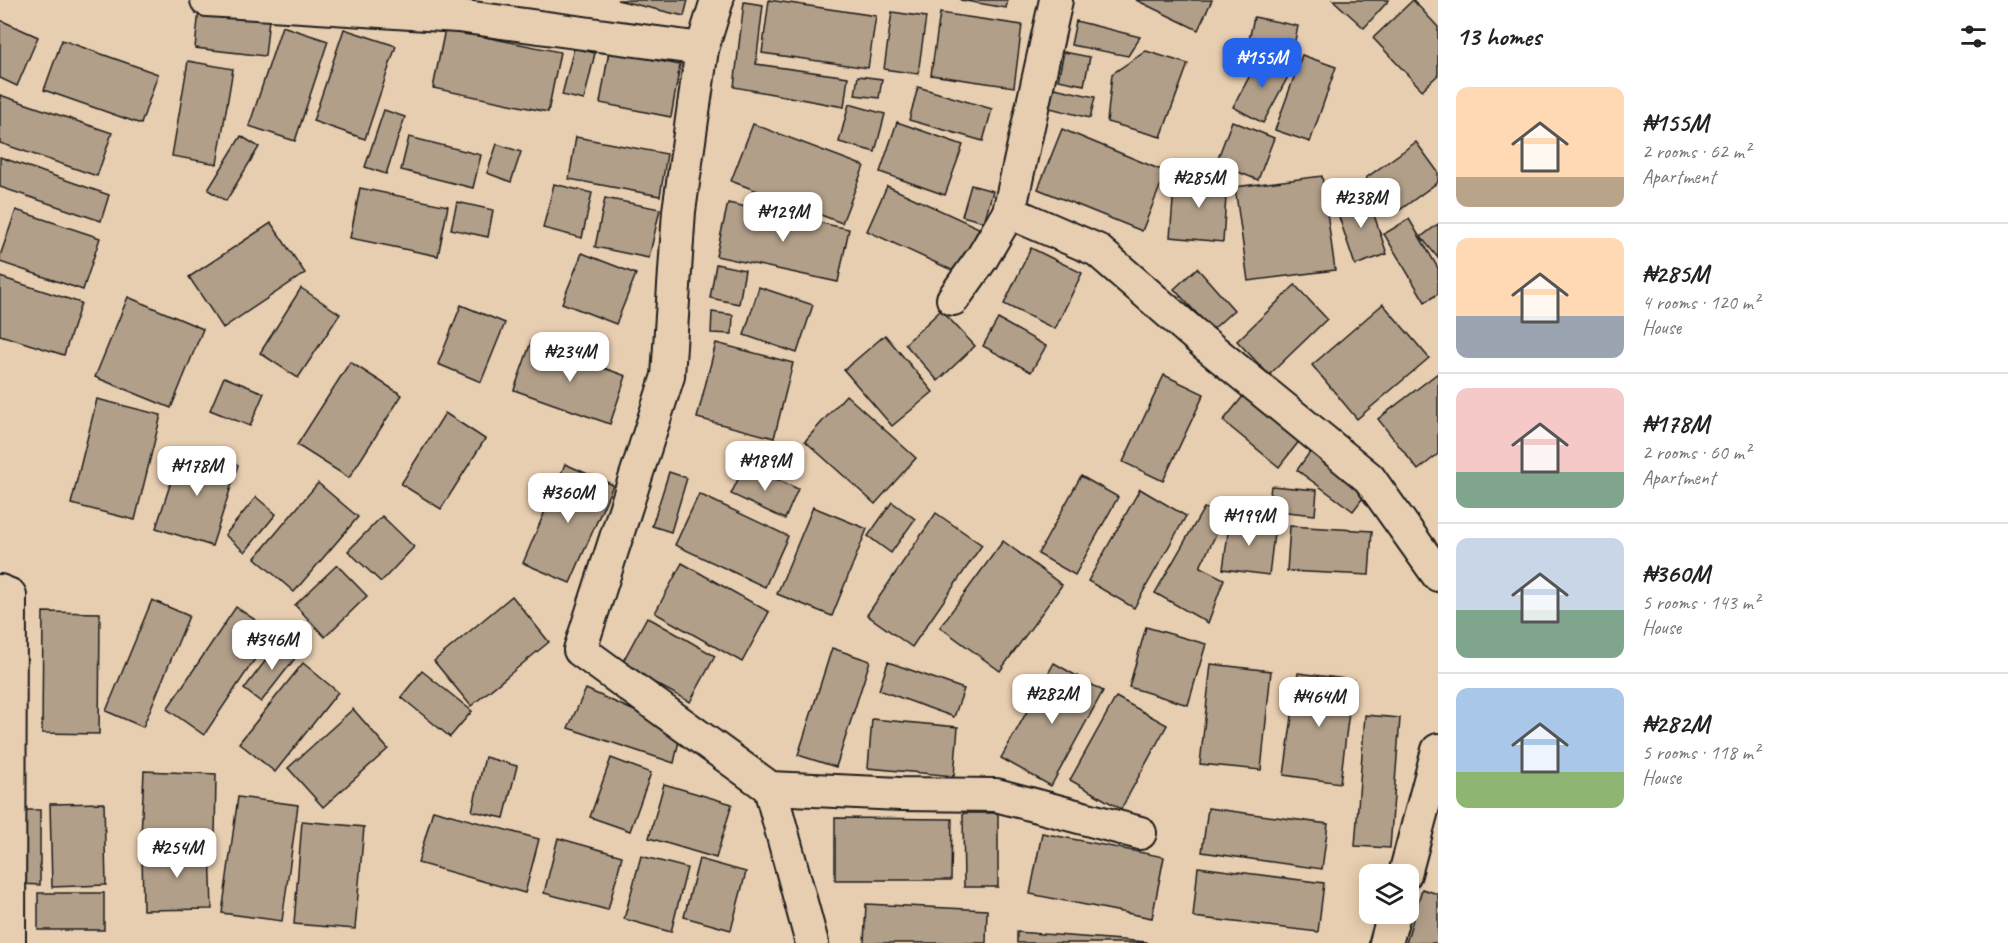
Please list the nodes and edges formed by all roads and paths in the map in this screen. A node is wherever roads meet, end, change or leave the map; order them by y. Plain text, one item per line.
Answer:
1 (207, 0) edge
2 (717, 0) edge
3 (1056, 0) edge
4 (702, 49) junction
5 (1009, 213) junction
6 (953, 299) dead end
7 (1438, 575) edge
8 (0, 591) edge
9 (1438, 750) edge
10 (770, 788) junction
11 (1140, 833) dead end
12 (1408, 864) edge
13 (1391, 924) edge
14 (9, 943) edge
15 (812, 943) edge
16 (1386, 943) edge

1 - 4 street
2 - 4 street
3 - 5 street
4 - 10 street
5 - 6 street
5 - 7 street
8 - 14 street
9 - 12 street
10 - 11 street
10 - 15 street
13 - 16 street

